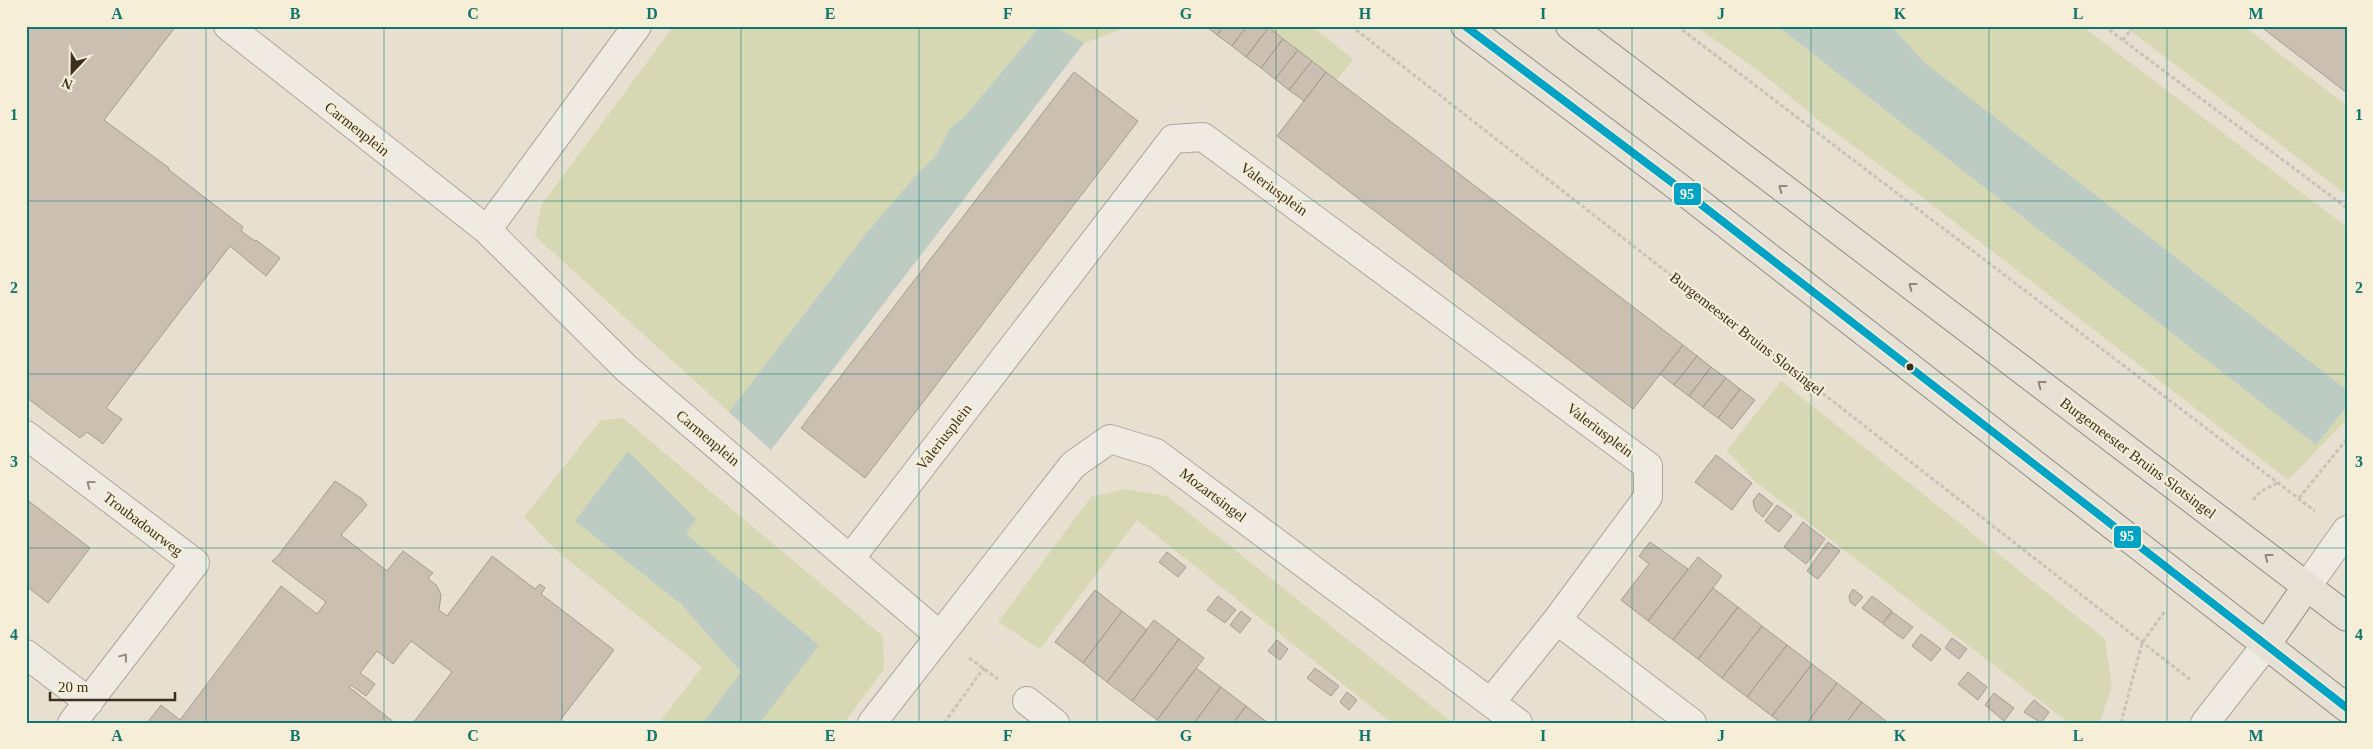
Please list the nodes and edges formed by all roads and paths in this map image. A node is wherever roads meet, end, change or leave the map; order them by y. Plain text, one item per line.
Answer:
1 (228, 26) edge
2 (637, 26) edge
3 (1352, 26) edge
4 (1465, 26) edge
5 (1570, 26) edge
6 (1677, 26) edge
7 (2104, 26) edge
8 (2134, 26) edge
9 (2123, 40) junction
10 (2347, 208) edge
11 (487, 230) junction
12 (26, 435) edge
13 (2347, 439) edge
14 (2299, 498) junction
15 (2345, 531) edge
16 (850, 559) junction
17 (2186, 583) junction
18 (2307, 586) junction
19 (2347, 617) edge
20 (1558, 620) junction
21 (939, 635) junction
22 (2142, 643) junction
23 (2266, 645) junction
24 (26, 654) edge
25 (984, 668) junction
26 (1027, 701) joint
27 (89, 702) junction
28 (1491, 702) junction
29 (2347, 708) edge
30 (72, 723) edge
31 (872, 723) edge
32 (944, 723) edge
33 (1055, 723) edge
34 (1518, 723) edge
35 (1692, 723) edge
36 (2122, 723) edge
37 (2205, 723) edge

1 - 11 street, Carmenplein
2 - 11 street
3 - 22 path, Burgemeester Bruins Slotsingel
4 - 17 main road
18 -> 5 main road, Burgemeester Bruins Slotsingel
6 - 14 path
7 - 9 path
8 - 9 path
9 - 10 path
11 - 16 street, Carmenplein
27 -> 12 street, Troubadourweg
13 - 14 path
14 - 15 path
15 - 18 street
16 - 20 street, Valeriusplein
16 - 21 street, Carmenplein
17 - 22 path
17 - 23 main road
18 - 19 main road, Burgemeester Bruins Slotsingel
18 - 23 main road
20 - 28 street, Valeriusplein
20 - 35 street
21 - 25 path
21 - 28 street, Mozartsingel
21 - 31 street
22 - 36 path
23 - 29 main road
23 - 37 street
24 - 27 street
25 - 26 path
25 - 32 path
26 - 33 street
27 - 30 street, Troubadourweg
28 - 34 street, Mozartsingel

